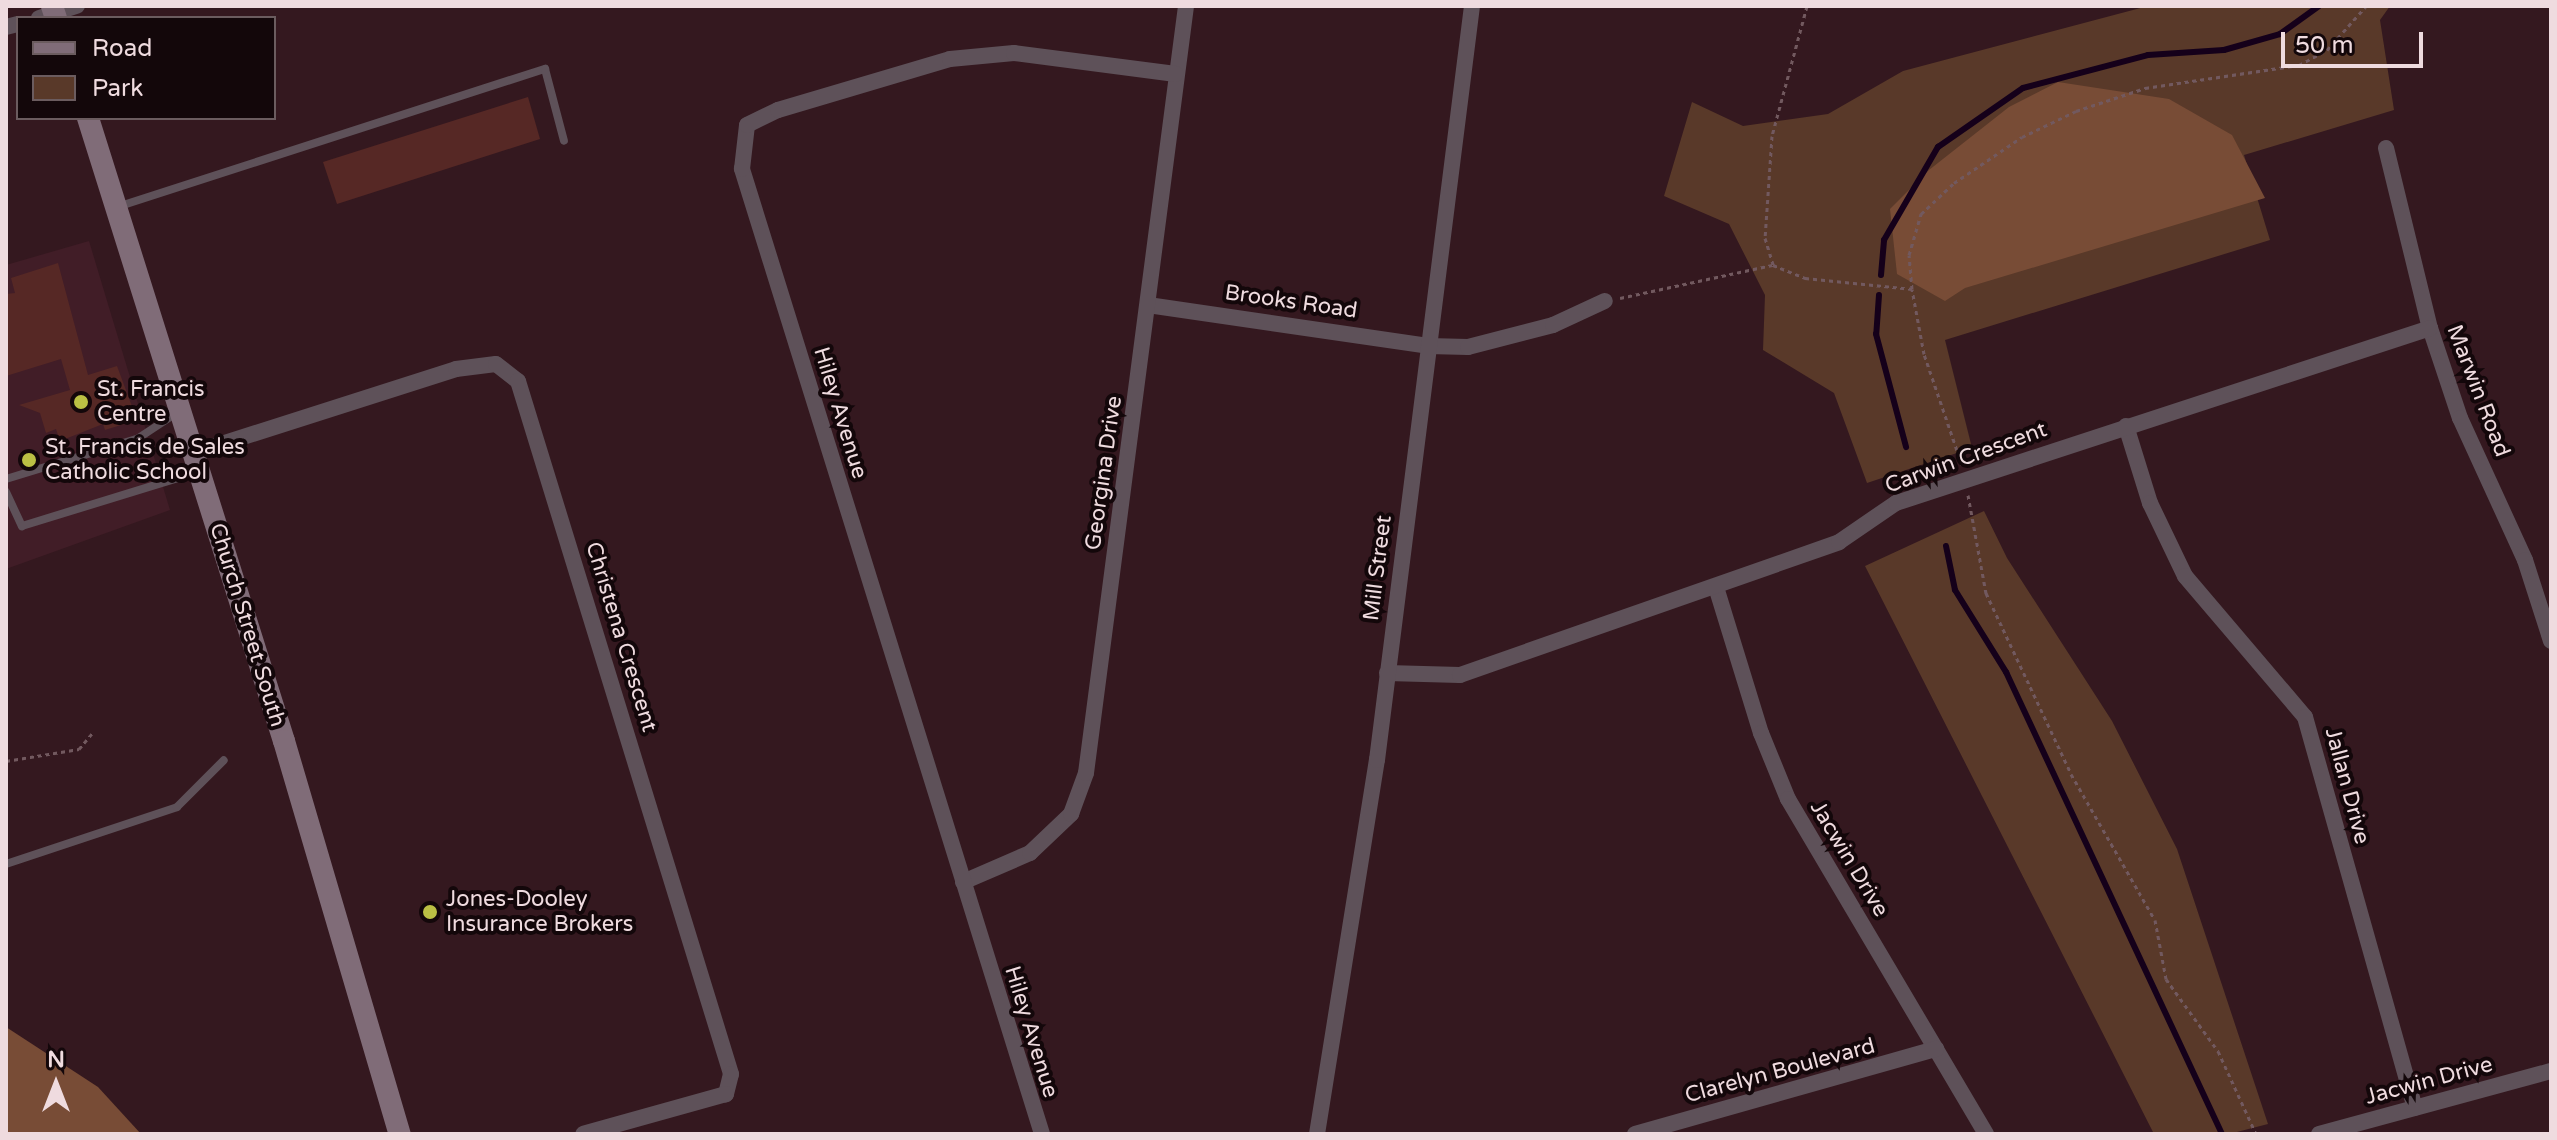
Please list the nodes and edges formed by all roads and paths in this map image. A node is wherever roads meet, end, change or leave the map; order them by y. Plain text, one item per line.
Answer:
1 (77, 6) edge
2 (1186, 6) edge
3 (1472, 6) edge
4 (1807, 6) edge
5 (2366, 6) edge
6 (50, 14) edge
7 (1176, 74) junction
8 (89, 120) edge
9 (564, 141) dead end
10 (2386, 148) dead end
11 (116, 208) junction
12 (1773, 265) junction
13 (1912, 289) junction
14 (1605, 301) joint
15 (1148, 305) junction
16 (2430, 328) junction
17 (1428, 346) junction
18 (179, 411) junction
19 (2126, 426) junction
20 (196, 462) junction
21 (6, 479) edge
22 (1965, 479) junction
23 (6, 492) edge
24 (1716, 587) junction
25 (2551, 641) edge
26 (1387, 673) junction
27 (94, 731) dead end
28 (224, 760) dead end
29 (6, 761) edge
30 (6, 864) edge
31 (963, 882) junction
32 (1936, 1049) junction
33 (2551, 1071) edge
34 (2415, 1108) junction
35 (400, 1134) edge
36 (583, 1134) edge
37 (1042, 1134) edge
38 (1317, 1134) edge
39 (1635, 1134) edge
40 (1986, 1134) edge
41 (2256, 1134) edge
42 (2319, 1134) edge

1 - 6 street
2 - 7 street, Georgina Drive
3 - 17 street, Mill Street
4 - 12 path
5 - 13 path
7 - 15 street, Georgina Drive
7 - 31 street, Hiley Avenue
8 - 11 main road, Church Street South
9 - 11 lane
10 - 16 street, Marwin Road
11 - 18 main road, Church Street South
12 - 13 path
12 - 14 path
13 - 22 path
14 - 17 street, Brooks Road
15 - 17 street, Brooks Road
15 - 31 street, Georgina Drive
16 - 19 street, Carwin Crescent
16 - 25 street, Marwin Road
17 - 26 street, Mill Street
18 - 20 main road, Church Street South
18 - 21 lane
19 - 22 street, Carwin Crescent
19 - 34 street, Jallan Drive
20 - 23 lane
20 - 35 main road, Church Street South
20 - 36 street, Christena Crescent
22 - 24 street, Carwin Crescent
22 - 41 path
24 - 26 street, Carwin Crescent
24 - 32 street, Jacwin Drive
26 - 38 street, Mill Street
27 - 29 path
28 - 30 lane
31 - 37 street, Hiley Avenue
32 - 39 street, Clarelyn Boulevard
32 - 40 street, Jacwin Drive
33 - 34 street, Jacwin Drive
34 - 42 street, Jacwin Drive

